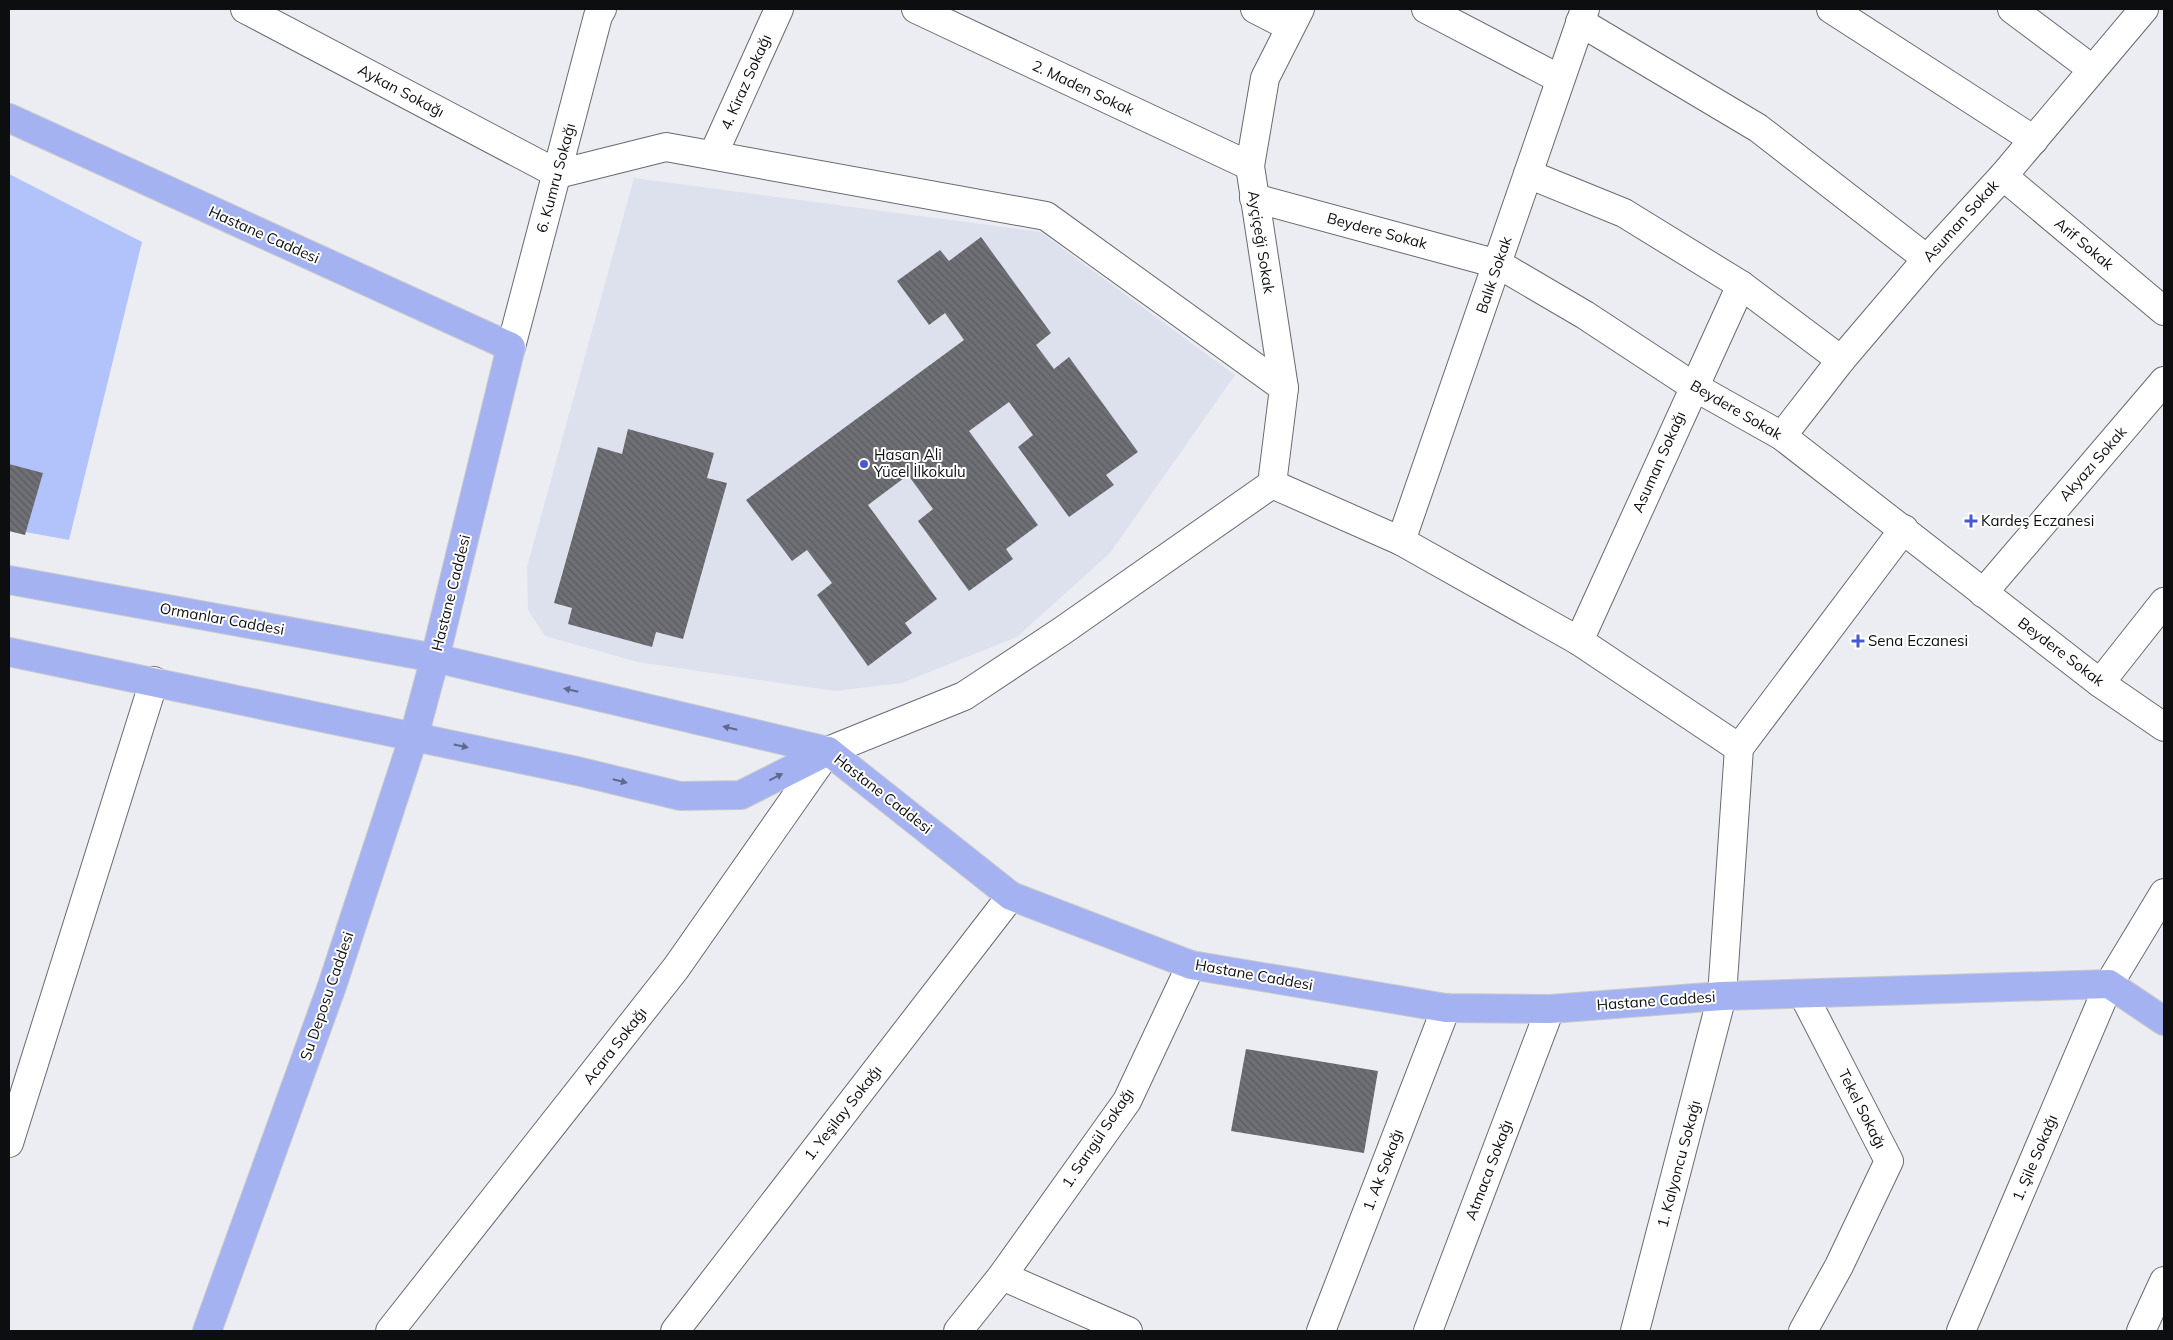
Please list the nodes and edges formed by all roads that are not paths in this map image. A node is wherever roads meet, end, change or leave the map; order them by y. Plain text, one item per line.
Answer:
1 (245, 9) edge
2 (779, 9) edge
3 (916, 9) edge
4 (1256, 9) edge
5 (1426, 9) edge
6 (1831, 9) edge
7 (2012, 9) edge
8 (2144, 9) edge
9 (594, 11) edge
10 (1582, 16) edge
11 (1295, 18) edge
12 (2092, 69) junction
13 (1560, 79) junction
14 (9, 118) edge
15 (2034, 140) junction
16 (713, 155) junction
17 (1250, 166) junction
18 (558, 174) junction
19 (1528, 174) junction
20 (2003, 176) junction
21 (1254, 198) junction
22 (1927, 258) junction
23 (1498, 264) junction
24 (1741, 285) junction
25 (2164, 311) edge
26 (511, 347) junction
27 (1841, 360) junction
28 (2164, 381) edge
29 (1693, 386) junction
30 (1284, 388) junction
31 (1782, 436) junction
32 (1272, 484) junction
33 (1904, 529) junction
34 (1401, 541) junction
35 (9, 580) edge
36 (1983, 592) junction
37 (2164, 602) edge
38 (1579, 641) junction
39 (9, 652) edge
40 (435, 658) junction
41 (154, 681) junction
42 (2100, 683) junction
43 (2164, 727) edge
44 (414, 736) junction
45 (1739, 748) junction
46 (828, 751) junction
47 (2164, 893) edge
48 (1011, 896) junction
49 (1191, 965) junction
50 (2109, 984) junction
51 (1803, 994) junction
52 (1722, 996) junction
53 (1446, 1008) junction
54 (1550, 1009) junction
55 (2164, 1021) edge
56 (9, 1143) edge
57 (1002, 1276) junction
58 (2164, 1281) edge
59 (208, 1331) edge
60 (390, 1331) edge
61 (674, 1331) edge
62 (958, 1331) edge
63 (1126, 1331) edge
64 (1322, 1331) edge
65 (1428, 1331) edge
66 (1635, 1331) edge
67 (1803, 1331) edge
68 (1961, 1331) edge
69 (2141, 1331) edge

1 - 18 street, Aykan Sokağı
2 - 16 street, 4. Kiraz Sokağı
3 - 17 street, 2. Maden Sokak
4 - 11 street
5 - 13 street
6 - 15 street
7 - 12 street
8 - 12 street, Asuman Sokak
9 - 18 street, 6. Kumru Sokağı
10 - 13 street, Balık Sokak
10 - 22 street
11 - 17 street, Ayçiçeği Sokak
12 - 15 street, Asuman Sokak
13 - 19 street, Balık Sokak
14 - 26 main road, Hastane Caddesi
15 - 20 street, Asuman Sokak
16 - 18 street
16 - 30 street
17 - 21 street, Ayçiçeği Sokak
18 - 26 street, 6. Kumru Sokağı
19 - 23 street, Balık Sokak
19 - 24 street
20 - 22 street, Asuman Sokak
20 - 25 street, Arif Sokak
21 - 23 street, Beydere Sokak
21 - 30 street, Ayçiçeği Sokak
22 - 27 street, Asuman Sokak
23 - 29 street, Beydere Sokak
23 - 34 street, Balık Sokak
24 - 27 street
24 - 29 street, Asuman Sokağı
26 - 40 main road, Hastane Caddesi
27 - 31 street, Asuman Sokak
28 - 36 street, Akyazı Sokak
29 - 31 street, Beydere Sokak
29 - 38 street, Asuman Sokağı
30 - 32 street, Ayçiçeği Sokak
31 - 33 street, Beydere Sokak
32 - 34 street
32 - 46 street
33 - 36 street, Beydere Sokak
33 - 45 street
34 - 38 street
35 - 40 main road, Ormanlar Caddesi
36 - 42 street, Beydere Sokak
37 - 42 street
38 - 45 street
39 - 41 main road
40 - 44 main road, Su Deposu Caddesi
46 -> 40 main road, Hastane Caddesi
41 - 44 main road
41 - 56 street
42 - 43 street, Beydere Sokak
44 -> 46 main road
44 - 59 main road, Su Deposu Caddesi
45 - 52 street, 1. Kalyoncu Sokağı
46 - 48 main road, Hastane Caddesi
46 - 60 street, Acara Sokağı
47 - 50 street, 1. Şile Sokağı
48 - 49 main road, Hastane Caddesi
48 - 61 street, 1. Yeşilay Sokağı
49 - 53 main road, Hastane Caddesi
49 - 57 street, 1. Sarıgül Sokağı
50 - 51 main road, Hastane Caddesi
50 - 55 main road
50 - 68 street, 1. Şile Sokağı
51 - 52 main road, Hastane Caddesi
51 - 67 street, Tekel Sokağı
52 - 54 main road, Hastane Caddesi
52 - 66 street, 1. Kalyoncu Sokağı
53 - 54 main road, Hastane Caddesi
53 - 64 street, 1. Ak Sokağı
54 - 65 street, Atmaca Sokağı
57 - 62 street, 1. Sarıgül Sokağı
57 - 63 street
58 - 69 street

